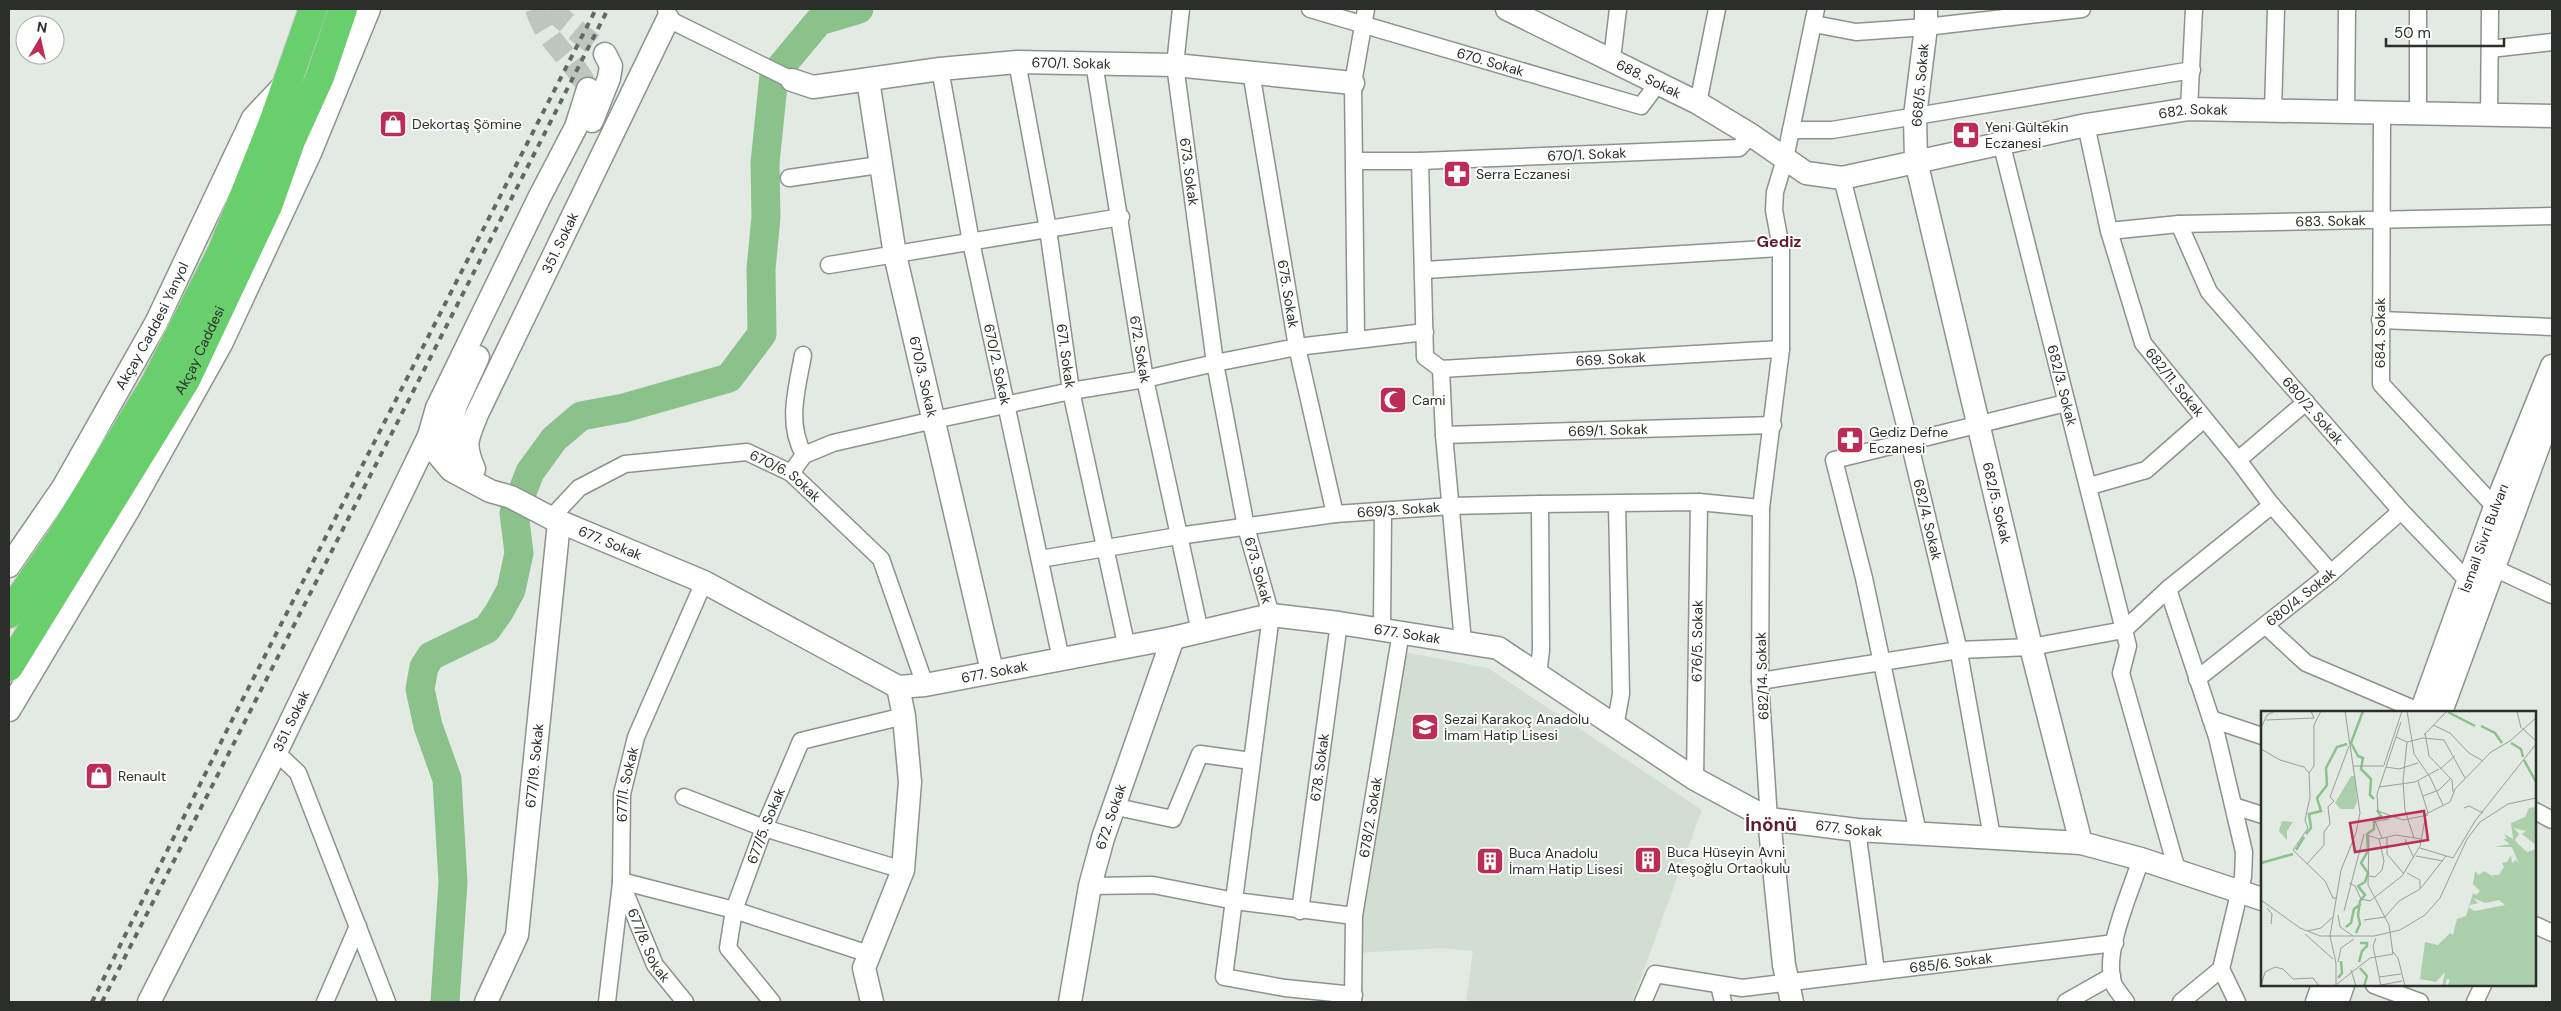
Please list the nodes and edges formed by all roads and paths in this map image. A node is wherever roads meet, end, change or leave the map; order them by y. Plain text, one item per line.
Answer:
1 (313, 9) edge
2 (343, 9) edge
3 (369, 9) edge
4 (1181, 9) edge
5 (1310, 9) edge
6 (1507, 9) edge
7 (1618, 9) edge
8 (1717, 9) edge
9 (2082, 9) edge
10 (2194, 9) edge
11 (2276, 9) edge
12 (2347, 9) edge
13 (2418, 9) edge
14 (2490, 9) edge
15 (667, 14) edge
16 (1536, 15) edge
17 (1815, 16) edge
18 (1365, 17) edge
19 (1926, 18) edge
20 (2552, 42) edge
21 (2490, 49) junction
22 (605, 54) tunnel mouth
23 (1612, 59) junction
24 (1017, 62) junction
25 (1094, 63) junction
26 (1175, 65) junction
27 (940, 69) junction
28 (2192, 70) junction
29 (1251, 72) junction
30 (792, 80) joint
31 (868, 80) junction
32 (288, 82) junction
33 (1659, 82) junction
34 (1354, 83) junction
35 (588, 89) dead end
36 (1698, 103) junction
37 (2189, 110) junction
38 (2273, 110) junction
39 (2346, 112) junction
40 (2382, 113) junction
41 (2418, 113) junction
42 (1915, 116) junction
43 (2489, 116) junction
44 (2552, 116) edge
45 (2086, 125) junction
46 (1791, 130) junction
47 (1752, 135) junction
48 (2001, 142) junction
49 (1785, 159) junction
50 (1356, 161) junction
51 (1420, 161) junction
52 (1916, 161) junction
53 (879, 165) junction
54 (789, 178) dead end
55 (1842, 178) junction
56 (2552, 216) edge
57 (1121, 217) junction
58 (2380, 220) junction
59 (2180, 224) junction
60 (1048, 229) junction
61 (2109, 231) junction
62 (971, 242) junction
63 (1781, 248) junction
64 (895, 255) junction
65 (829, 265) dead end
66 (1425, 270) junction
67 (2380, 320) junction
68 (2552, 326) edge
69 (1425, 332) junction
70 (1356, 339) junction
71 (1297, 347) junction
72 (1781, 349) junction
73 (803, 355) dead end
74 (1215, 362) junction
75 (2552, 366) edge
76 (1441, 370) junction
77 (1145, 379) junction
78 (1072, 390) junction
79 (2306, 402) junction
80 (2066, 403) junction
81 (1007, 404) junction
82 (2552, 409) edge
83 (2204, 418) junction
84 (934, 420) junction
85 (1980, 424) junction
86 (1773, 425) junction
87 (1444, 435) junction
88 (429, 436) junction
89 (1909, 442) junction
90 (2547, 442) edge
91 (804, 455) junction
92 (2238, 460) junction
93 (474, 470) junction
94 (791, 473) junction
95 (2090, 486) junction
96 (511, 497) junction
97 (1699, 502) junction
98 (1540, 504) junction
99 (1617, 504) junction
100 (2272, 505) junction
101 (1451, 506) junction
102 (2495, 507) junction
103 (1760, 508) junction
104 (2401, 511) junction
105 (1384, 512) junction
106 (1335, 514) junction
107 (550, 518) junction
108 (1246, 528) junction
109 (1178, 536) junction
110 (1107, 548) junction
111 (1040, 559) junction
112 (9, 566) edge
113 (2494, 568) junction
114 (2331, 573) junction
115 (704, 582) junction
116 (2469, 582) junction
117 (2168, 589) junction
118 (2552, 595) edge
119 (9, 614) edge
120 (1271, 615) junction
121 (1339, 623) junction
122 (2266, 626) junction
123 (2124, 630) junction
124 (1392, 631) junction
125 (1200, 632) junction
126 (1173, 638) junction
127 (1463, 642) junction
128 (2031, 646) junction
129 (1127, 648) junction
130 (1959, 650) junction
131 (1061, 659) junction
132 (1882, 661) junction
133 (9, 667) edge
134 (992, 671) junction
135 (1538, 675) junction
136 (2198, 679) junction
137 (1760, 681) junction
138 (925, 685) junction
139 (898, 687) junction
140 (9, 710) edge
141 (2419, 711) edge
142 (2421, 711) edge
143 (2441, 711) edge
144 (904, 716) junction
145 (2210, 719) junction
146 (1615, 728) junction
147 (2261, 736) edge
148 (276, 752) junction
149 (1251, 761) junction
150 (1695, 779) junction
151 (684, 797) dead end
152 (1112, 806) junction
153 (2234, 806) junction
154 (2536, 812) edge
155 (2261, 815) edge
156 (1769, 820) junction
157 (2552, 820) edge
158 (764, 828) junction
159 (1857, 830) junction
160 (1918, 833) junction
161 (1992, 837) junction
162 (2081, 843) junction
163 (2141, 859) junction
164 (903, 870) junction
165 (2177, 870) junction
166 (621, 882) junction
167 (1090, 886) junction
168 (2240, 892) junction
169 (2261, 899) edge
170 (1235, 901) junction
171 (734, 910) junction
172 (1300, 911) junction
173 (1354, 916) junction
174 (358, 926) junction
175 (2536, 926) edge
176 (2552, 933) edge
177 (2115, 943) junction
178 (869, 954) junction
179 (2221, 969) junction
180 (1876, 971) junction
181 (2112, 976) junction
182 (1719, 985) junction
183 (2323, 986) edge
184 (2343, 986) edge
185 (2377, 986) edge
186 (2483, 986) edge
187 (1790, 992) edge
188 (1354, 999) edge
189 (149, 1002) edge
190 (325, 1002) edge
191 (387, 1002) edge
192 (486, 1002) edge
193 (607, 1002) edge
194 (685, 1002) edge
195 (772, 1002) edge
196 (872, 1002) edge
197 (1070, 1002) edge
198 (1643, 1002) edge
199 (1723, 1002) edge
200 (2066, 1002) edge
201 (2126, 1002) edge
202 (2181, 1002) edge
203 (2237, 1002) edge
204 (2317, 1002) edge
205 (2336, 1002) edge
206 (2420, 1002) edge
207 (2475, 1002) edge

1 - 32 highway, Akçay Caddesi
2 - 133 highway, Akçay Caddesi
3 - 140 street
4 - 26 street, 673. Sokak
5 - 18 street, 670. Sokak
6 - 16 street, 688. Sokak
7 - 23 street
8 - 36 street
9 - 19 street
10 - 28 street
11 - 38 street
12 - 39 street
13 - 41 street
14 - 21 street
15 - 30 street
15 - 93 street, 351. Sokak
16 - 23 street, 688. Sokak
17 - 19 street
17 - 46 street
18 - 33 street, 670. Sokak
18 - 34 street
19 - 42 street, 668/5. Sokak
20 - 21 street
21 - 43 street
22 - 93 street, 351. Sokak
23 - 33 street, 688. Sokak
24 - 25 street, 670/1. Sokak
24 - 27 street, 670/1. Sokak
24 - 60 street, 671. Sokak
25 - 26 street, 670/1. Sokak
25 - 57 street, 672. Sokak
26 - 29 street, 670/1. Sokak
26 - 74 street, 673. Sokak
27 - 31 street, 670/1. Sokak
27 - 62 street, 670/2. Sokak
28 - 37 street
28 - 42 street
29 - 34 street, 670/1. Sokak
29 - 71 street, 675. Sokak
30 - 31 street, 670/1. Sokak
31 - 53 street, 670/3. Sokak
32 - 112 street, Akçay Caddesi Yanyol
32 - 119 highway, Akçay Caddesi
33 - 36 street, 688. Sokak
34 - 50 street
35 - 88 street, 351. Sokak
36 - 47 street, 688. Sokak
37 - 38 street, 682. Sokak
37 - 45 street, 682. Sokak
38 - 39 street, 682. Sokak
39 - 40 street, 682. Sokak
40 - 41 street, 682. Sokak
40 - 58 street, 684. Sokak
41 - 43 street, 682. Sokak
42 - 46 street
42 - 52 street, 668/5. Sokak
43 - 44 street, 682. Sokak
45 - 48 street, 682. Sokak
45 - 61 street, 682/11. Sokak
46 - 49 street
47 - 49 street, 688. Sokak
47 - 51 street, 670/1. Sokak
48 - 52 street, 682. Sokak
48 - 80 street, 682/3. Sokak
49 - 55 street, 688. Sokak
49 - 63 street, 682/14. Sokak
50 - 51 street, 670/1. Sokak
50 - 70 street
51 - 66 street
52 - 55 street, 682. Sokak
52 - 85 street, 682/5. Sokak
53 - 54 street
53 - 64 street, 670/3. Sokak
55 - 89 street, 682/4. Sokak
56 - 58 street, 683. Sokak
57 - 60 street
57 - 77 street, 672. Sokak
58 - 59 street, 683. Sokak
58 - 67 street, 684. Sokak
59 - 61 street, 683. Sokak
59 - 79 street, 680/2. Sokak
60 - 62 street
60 - 78 street, 671. Sokak
61 - 83 street, 682/11. Sokak
62 - 64 street
62 - 81 street, 670/2. Sokak
63 - 66 street
63 - 72 street, 682/14. Sokak
64 - 65 street
64 - 84 street, 670/3. Sokak
66 - 69 street
67 - 68 street
67 - 102 street, 684. Sokak
69 - 70 street
69 - 76 street
70 - 71 street
71 - 74 street
71 - 106 street, 675. Sokak
72 - 76 street, 669. Sokak
72 - 86 street, 682/14. Sokak
73 - 91 street
74 - 77 street
74 - 108 street, 673. Sokak
75 - 102 street, İsmail Sivri Bulvarı
76 - 87 street
77 - 78 street
77 - 109 street, 672. Sokak
78 - 81 street
78 - 110 street, 671. Sokak
79 - 92 street
79 - 104 street, 680/2. Sokak
80 - 85 street
80 - 95 street, 682/3. Sokak
81 - 84 street
81 - 111 street, 670/2. Sokak
82 - 90 street, İsmail Sivri Bulvarı
83 - 92 street, 682/11. Sokak
83 - 95 street
84 - 91 street
84 - 134 street, 670/3. Sokak
85 - 89 street
85 - 128 street, 682/5. Sokak
86 - 87 street, 669/1. Sokak
86 - 103 street, 682/14. Sokak
87 - 101 street
88 - 96 street
88 - 148 street, 351. Sokak
89 - 130 street, 682/4. Sokak
89 - 132 street
90 - 113 street, İsmail Sivri Bulvarı
91 - 94 street
92 - 100 street, 682/11. Sokak
93 - 96 street, 351. Sokak
94 - 107 street, 670/6. Sokak
94 - 138 street, 670/6. Sokak
95 - 123 street, 682/3. Sokak
96 - 107 street, 677. Sokak
97 - 99 street, 669/3. Sokak
97 - 103 street, 669/3. Sokak
97 - 150 street, 676/5. Sokak
98 - 99 street, 669/3. Sokak
98 - 101 street, 669/3. Sokak
98 - 135 street
99 - 146 street
100 - 114 street, 682/11. Sokak
100 - 117 street
101 - 105 street, 669/3. Sokak
101 - 127 street
102 - 116 street, İsmail Sivri Bulvarı
103 - 137 street, 682/14. Sokak
104 - 114 street, 680/4. Sokak
104 - 116 street, 680/2. Sokak
105 - 106 street, 669/3. Sokak
105 - 124 street, 678/2. Sokak
106 - 108 street, 669/3. Sokak
107 - 115 street, 677. Sokak
107 - 192 street, 677/19. Sokak
108 - 109 street, 669/3. Sokak
108 - 120 street, 673. Sokak
109 - 110 street, 669/3. Sokak
109 - 125 street, 672. Sokak
110 - 111 street, 669/3. Sokak
110 - 129 street, 671. Sokak
111 - 131 street, 670/2. Sokak
113 - 118 street
113 - 143 street, İsmail Sivri Bulvarı
114 - 122 street, 680/4. Sokak
115 - 139 street, 677. Sokak
115 - 166 street, 677/1. Sokak
116 - 142 street, İsmail Sivri Bulvarı
117 - 123 street
117 - 136 street
120 - 121 street, 677. Sokak
120 - 125 street, 677. Sokak
120 - 149 street, 673. Sokak
121 - 124 street, 677. Sokak
121 - 172 street, 678. Sokak
122 - 136 street, 680/4. Sokak
122 - 141 street
123 - 128 street
123 - 165 street, 682/3. Sokak
124 - 127 street, 677. Sokak
124 - 173 street, 678/2. Sokak
125 - 126 street, 677. Sokak
126 - 129 street, 677. Sokak
126 - 152 street, 672. Sokak
127 - 135 street, 677. Sokak
128 - 130 street
128 - 162 street, 682/5. Sokak
129 - 131 street, 677. Sokak
130 - 132 street
130 - 161 street, 682/4. Sokak
131 - 134 street, 677. Sokak
132 - 137 street
132 - 160 street
134 - 138 street, 677. Sokak
135 - 146 street, 677. Sokak
136 - 145 street
137 - 156 street, 682/14. Sokak
138 - 139 street, 677. Sokak
139 - 144 street
144 - 158 street, 677/5. Sokak
144 - 164 street
145 - 147 street
145 - 153 street
146 - 150 street, 677. Sokak
148 - 174 street
148 - 189 street, 351. Sokak
149 - 152 street
149 - 170 street, 673. Sokak
150 - 156 street, 677. Sokak
151 - 158 street
152 - 167 street, 672. Sokak
153 - 155 street
153 - 168 street
154 - 157 street
156 - 159 street, 677. Sokak
156 - 187 street, 682/14. Sokak
158 - 164 street
158 - 171 street, 677/5. Sokak
159 - 160 street, 677. Sokak
159 - 180 street
160 - 161 street, 677. Sokak
161 - 162 street, 677. Sokak
162 - 163 street, 677. Sokak
163 - 165 street, 677. Sokak
163 - 177 street
164 - 178 street
165 - 168 street, 677. Sokak
166 - 171 street
166 - 193 street, 677/1. Sokak
166 - 194 street, 677/8. Sokak
167 - 170 street
167 - 197 street, 672. Sokak
168 - 169 street, 677. Sokak
168 - 179 street
170 - 172 street
170 - 188 street, 673. Sokak
171 - 178 street
171 - 195 street, 677/5. Sokak
172 - 173 street
173 - 188 street, 678/2. Sokak
174 - 190 street
174 - 191 street
175 - 176 street
177 - 180 street, 685/6. Sokak
177 - 181 street
178 - 196 street
179 - 202 street
179 - 203 street
180 - 187 street, 685/6. Sokak
181 - 200 street
181 - 201 street
182 - 187 street, 685/6. Sokak
182 - 198 street, 685/6. Sokak
182 - 199 street
183 - 204 street
184 - 205 street
185 - 206 street
186 - 207 street

